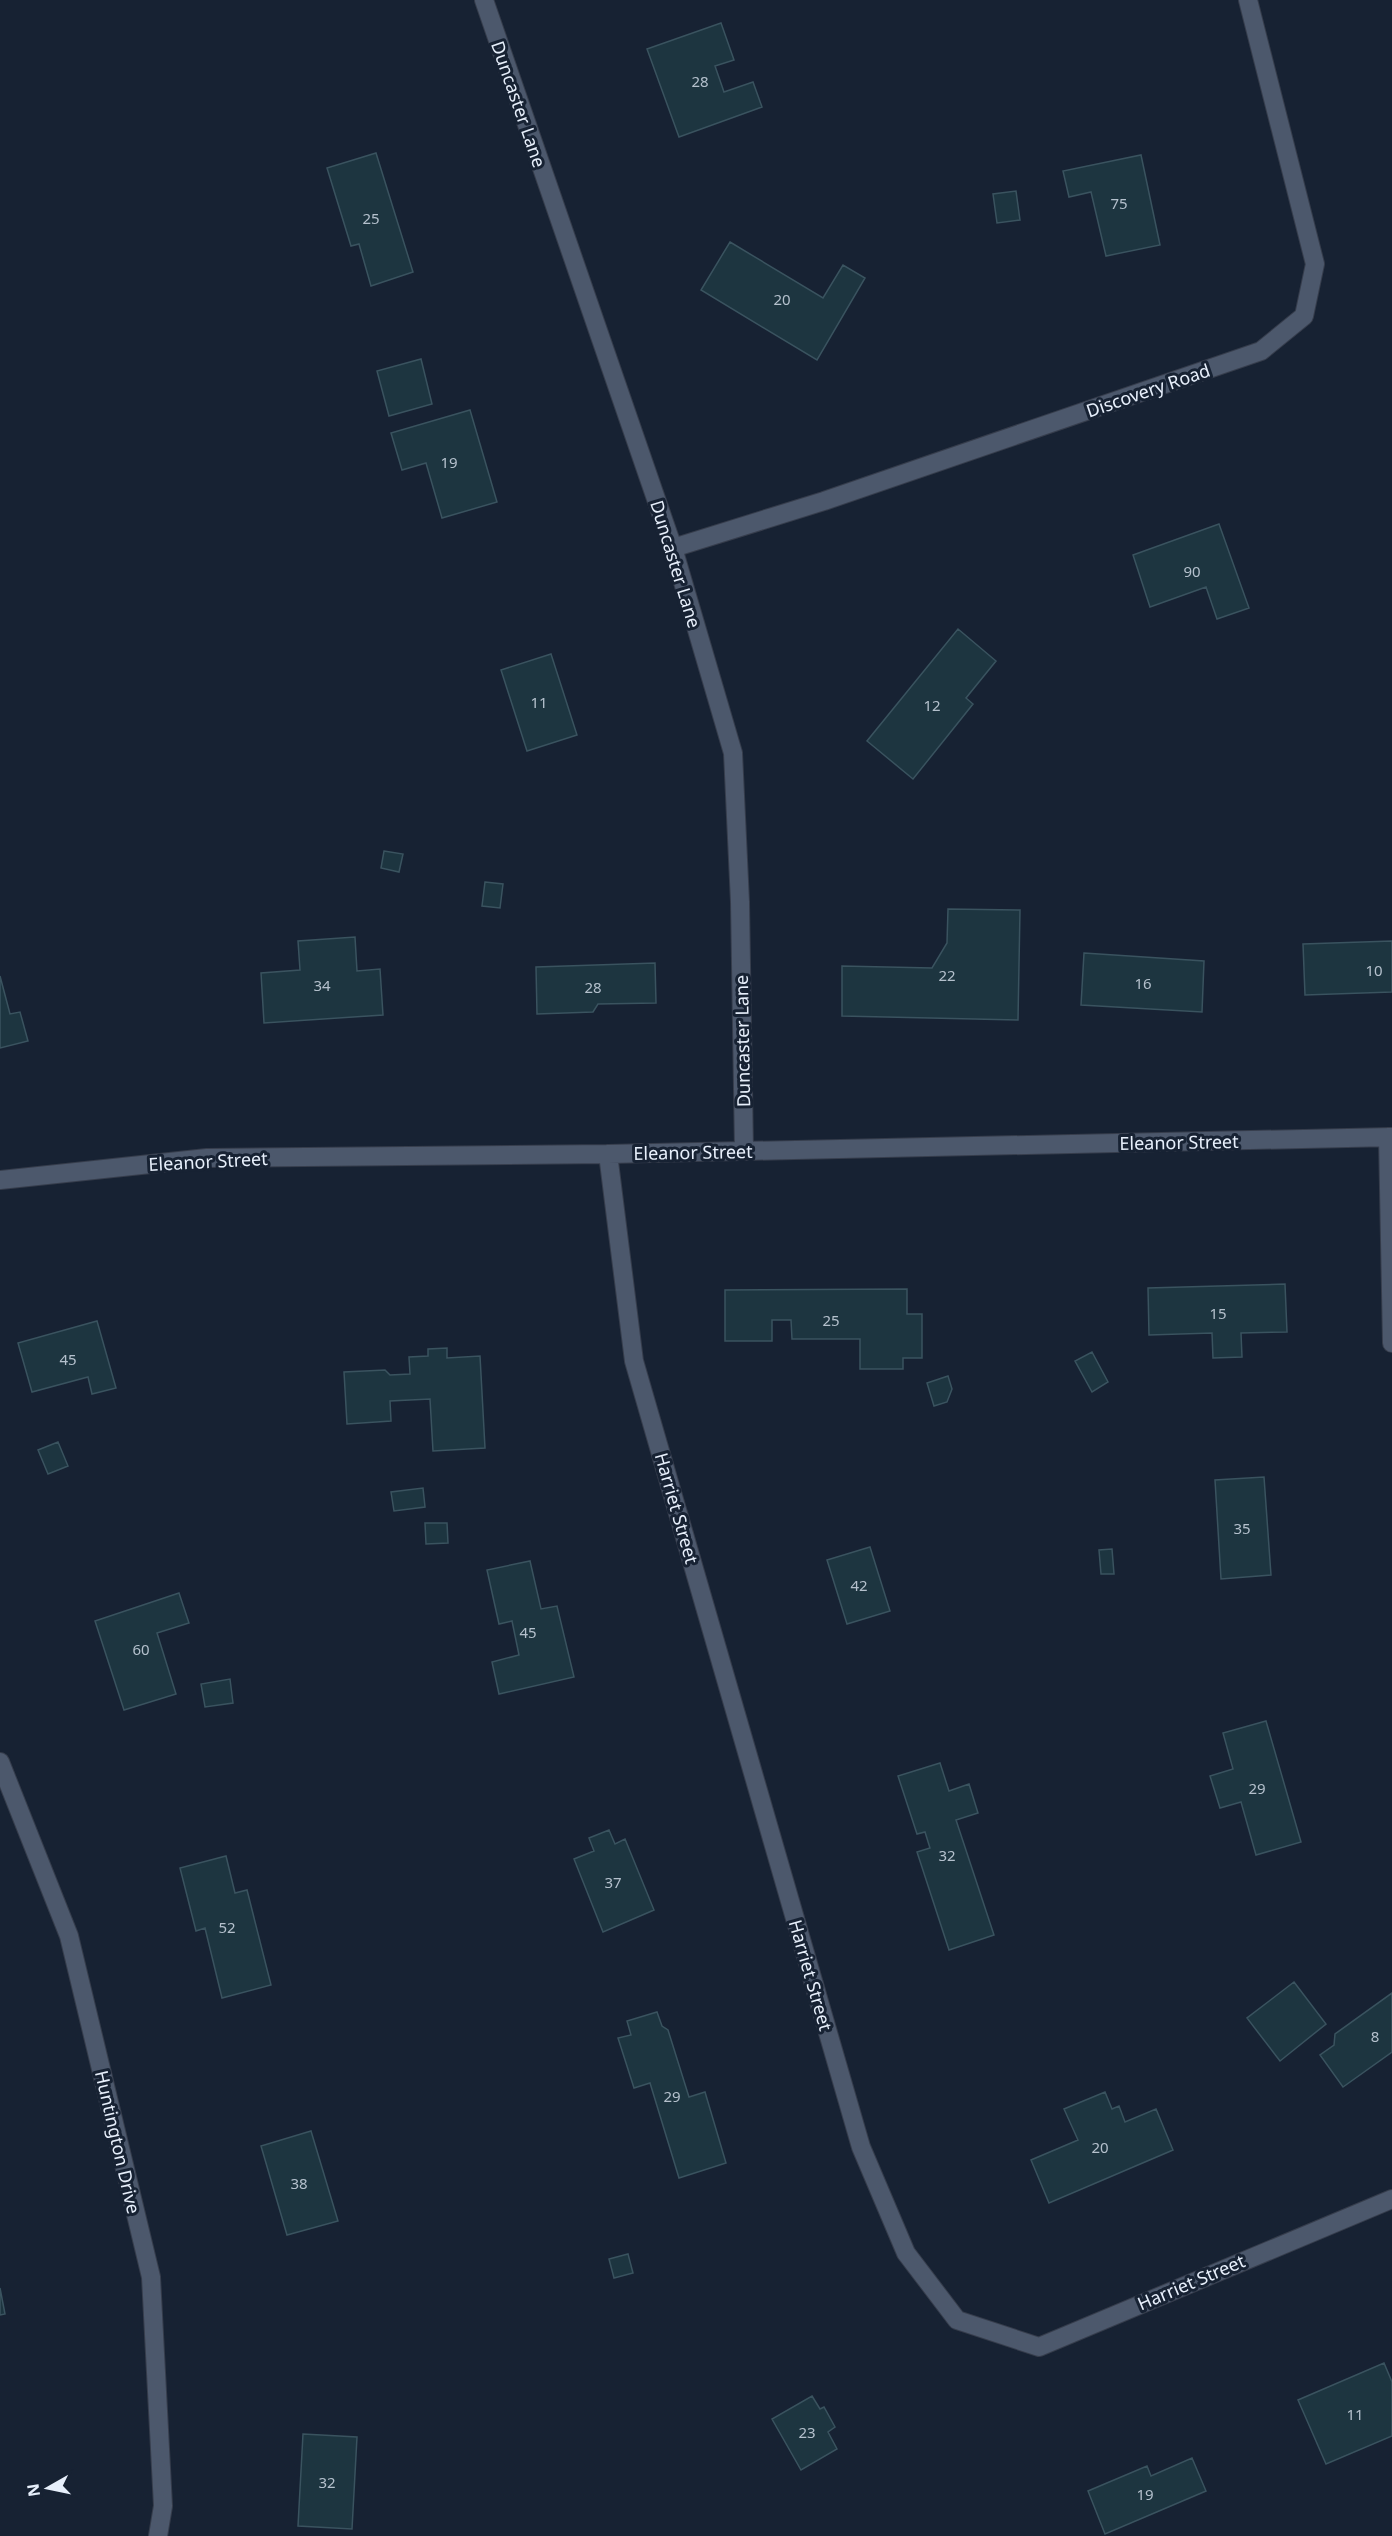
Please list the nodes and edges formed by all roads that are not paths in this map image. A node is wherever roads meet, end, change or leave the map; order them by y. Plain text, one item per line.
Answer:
1 (484, 0) edge
2 (1248, 0) edge
3 (673, 548) junction
4 (1390, 1137) edge
5 (744, 1151) junction
6 (608, 1154) junction
7 (0, 1180) edge
8 (1392, 1343) edge
9 (2, 1774) edge
10 (1392, 2199) edge
11 (158, 2536) edge

1 - 3 street, Duncaster Lane
2 - 3 street, Discovery Road
3 - 5 street, Duncaster Lane
4 - 5 street, Eleanor Street
4 - 8 street
5 - 6 street, Eleanor Street
6 - 7 street, Eleanor Street
6 - 10 street, Harriet Street
9 - 11 street, Huntington Drive

